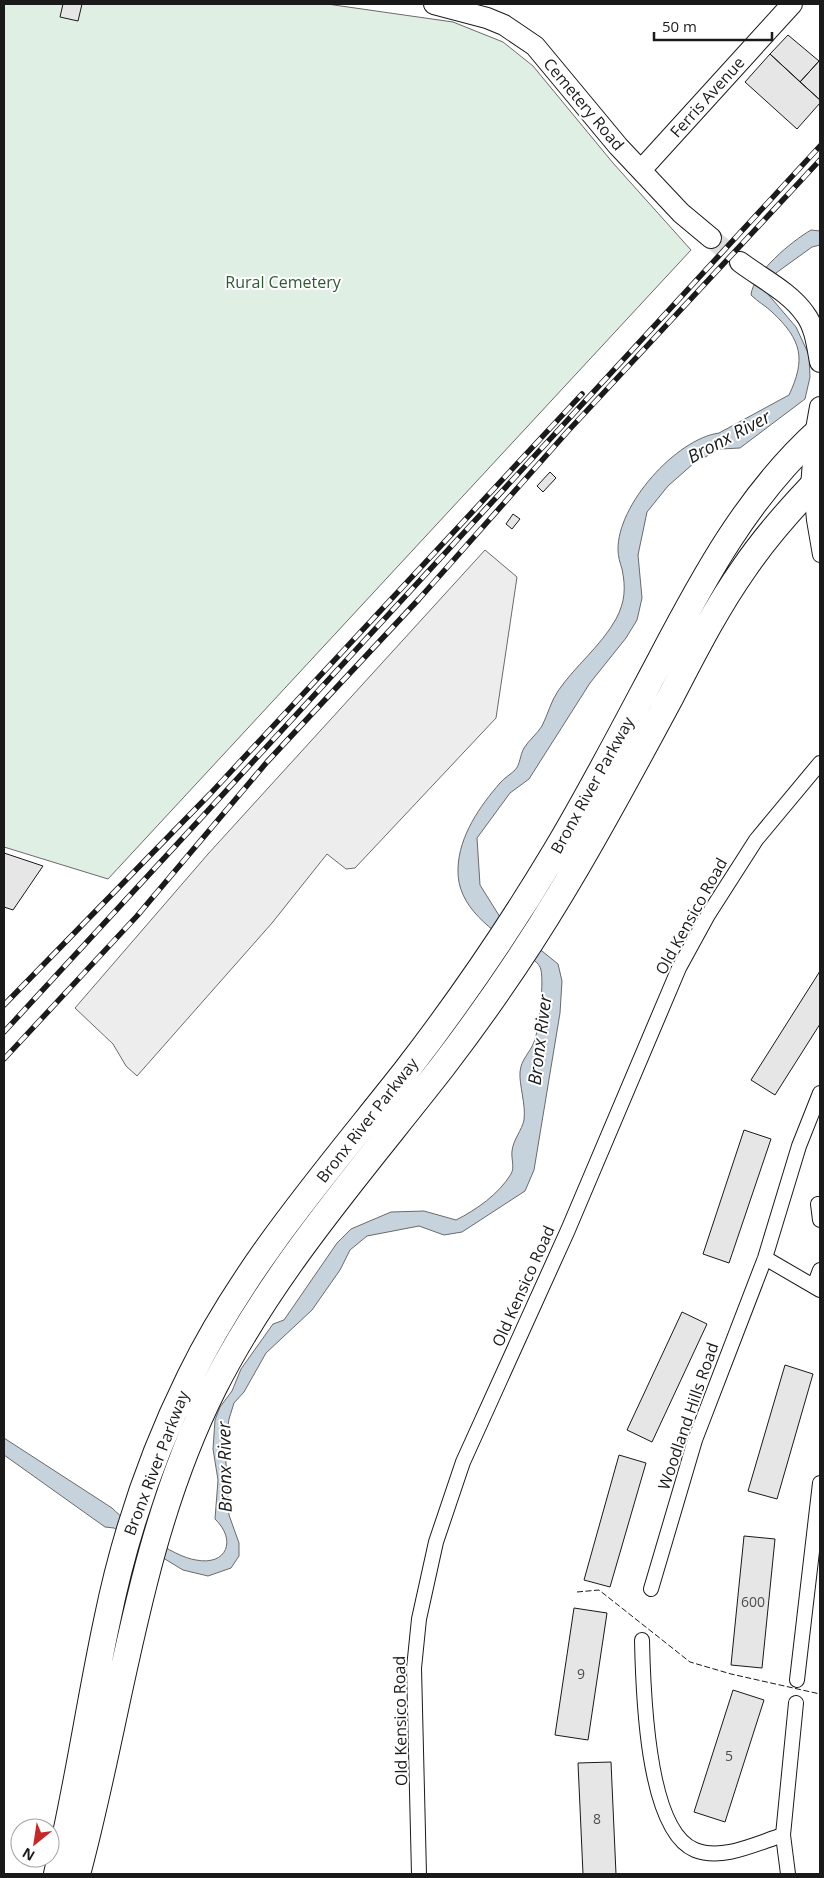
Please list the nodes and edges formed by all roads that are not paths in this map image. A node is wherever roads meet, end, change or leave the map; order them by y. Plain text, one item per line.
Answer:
1 (434, 4) edge
2 (792, 4) edge
3 (642, 169) junction
4 (711, 238) tunnel mouth
5 (746, 267) tunnel mouth
6 (820, 362) edge
7 (820, 408) edge
8 (818, 433) edge
9 (816, 483) edge
10 (820, 554) edge
11 (820, 763) edge
12 (820, 1093) edge
13 (818, 1204) dead end
14 (820, 1220) edge
15 (765, 1258) junction
16 (820, 1270) edge
17 (817, 1288) edge
18 (820, 1483) edge
19 (651, 1588) dead end
20 (642, 1640) dead end
21 (797, 1680) dead end
22 (796, 1703) dead end
23 (783, 1835) junction
24 (57, 1874) edge
25 (77, 1874) edge
26 (419, 1874) edge
27 (788, 1874) edge

1 - 3 street, Cemetery Road
2 - 3 street, Ferris Avenue
3 - 4 street, Cemetery Road
5 - 6 street
7 - 8 street
8 - 9 street
8 - 24 highway, Bronx River Parkway
9 - 10 street
9 - 25 highway, Bronx River Parkway
11 - 26 street, Old Kensico Road
12 - 15 street, Woodland Hills Road
13 - 14 street
15 - 17 street
15 - 19 street, Woodland Hills Road
16 - 17 street
18 - 21 street
20 - 23 street
22 - 23 street
23 - 27 street

